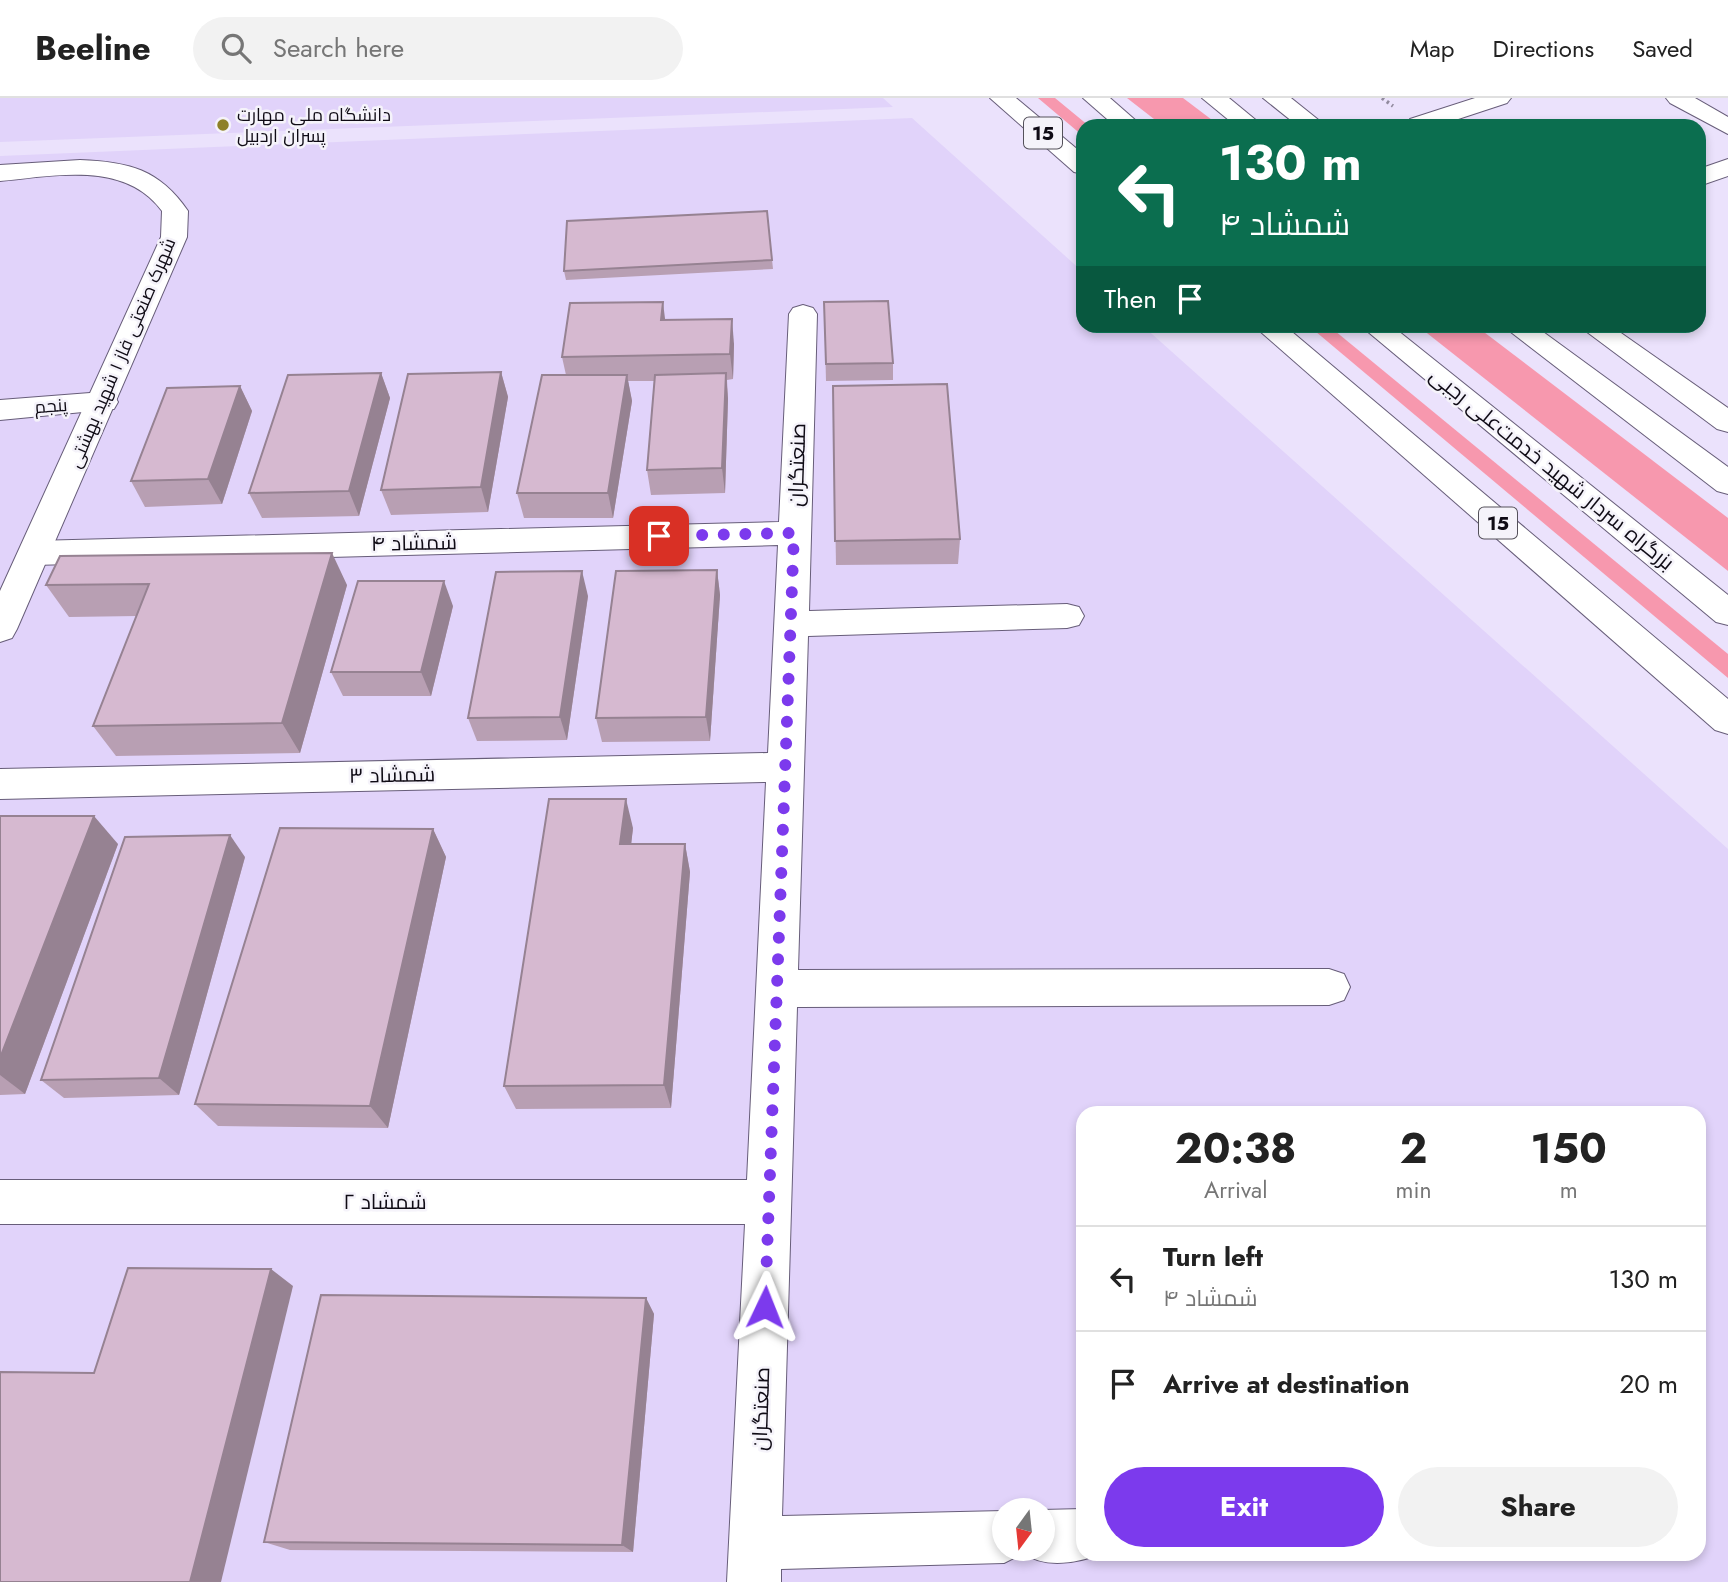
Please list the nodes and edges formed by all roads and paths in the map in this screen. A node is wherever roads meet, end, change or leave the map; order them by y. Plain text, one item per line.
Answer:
1 (1002, 98) edge
2 (1095, 98) edge
3 (1214, 98) edge
4 (1275, 98) edge
5 (1499, 98) edge
6 (1678, 98) edge
7 (1121, 119) edge
8 (1242, 119) edge
9 (1304, 119) edge
10 (1434, 119) edge
11 (1728, 127) edge
12 (1076, 161) edge
13 (1728, 167) edge
14 (0, 173) edge
15 (1706, 175) edge
16 (803, 314) dead end
17 (1276, 333) edge
18 (1385, 333) edge
19 (1526, 333) edge
20 (1603, 333) edge
21 (103, 402) junction
22 (0, 410) edge
23 (1728, 422) edge
24 (1728, 483) edge
25 (794, 533) junction
26 (34, 553) junction
27 (1728, 613) edge
28 (1067, 616) dead end
29 (791, 624) junction
30 (0, 629) edge
31 (1728, 720) edge
32 (785, 767) junction
33 (0, 784) edge
34 (1329, 987) dead end
35 (777, 989) junction
36 (0, 1202) edge
37 (769, 1202) junction
38 (1076, 1535) edge
39 (1055, 1536) edge
40 (992, 1538) edge
41 (755, 1562) edge

1 - 12 main road, 15
2 - 7 main road
3 - 8 main road
4 - 9 main road
5 - 10 main road
6 - 11 main road
13 - 15 main road
14 - 21 main road, شهرک صنعتی فاز ۱ شهید بهشتی
16 - 25 main road, صنعتگران
17 - 31 main road, 15
18 - 27 main road, بزرگراه سردار شهید خدمت‌علی رجبی
19 - 24 main road
20 - 23 main road
21 - 22 main road, پنجم
21 - 26 main road, شهرک صنعتی فاز ۱ شهید بهشتی
25 - 26 main road, شمشاد ۴
25 - 29 main road, صنعتگران
26 - 30 main road, شهرک صنعتی فاز ۱ شهید بهشتی
28 - 29 main road
29 - 32 main road, صنعتگران
32 - 33 main road, شمشاد ۳
32 - 35 main road, صنعتگران
34 - 35 main road
35 - 37 main road, صنعتگران
36 - 37 main road, شمشاد ۲
37 - 41 main road, صنعتگران
38 - 39 main road
40 - 41 main road

